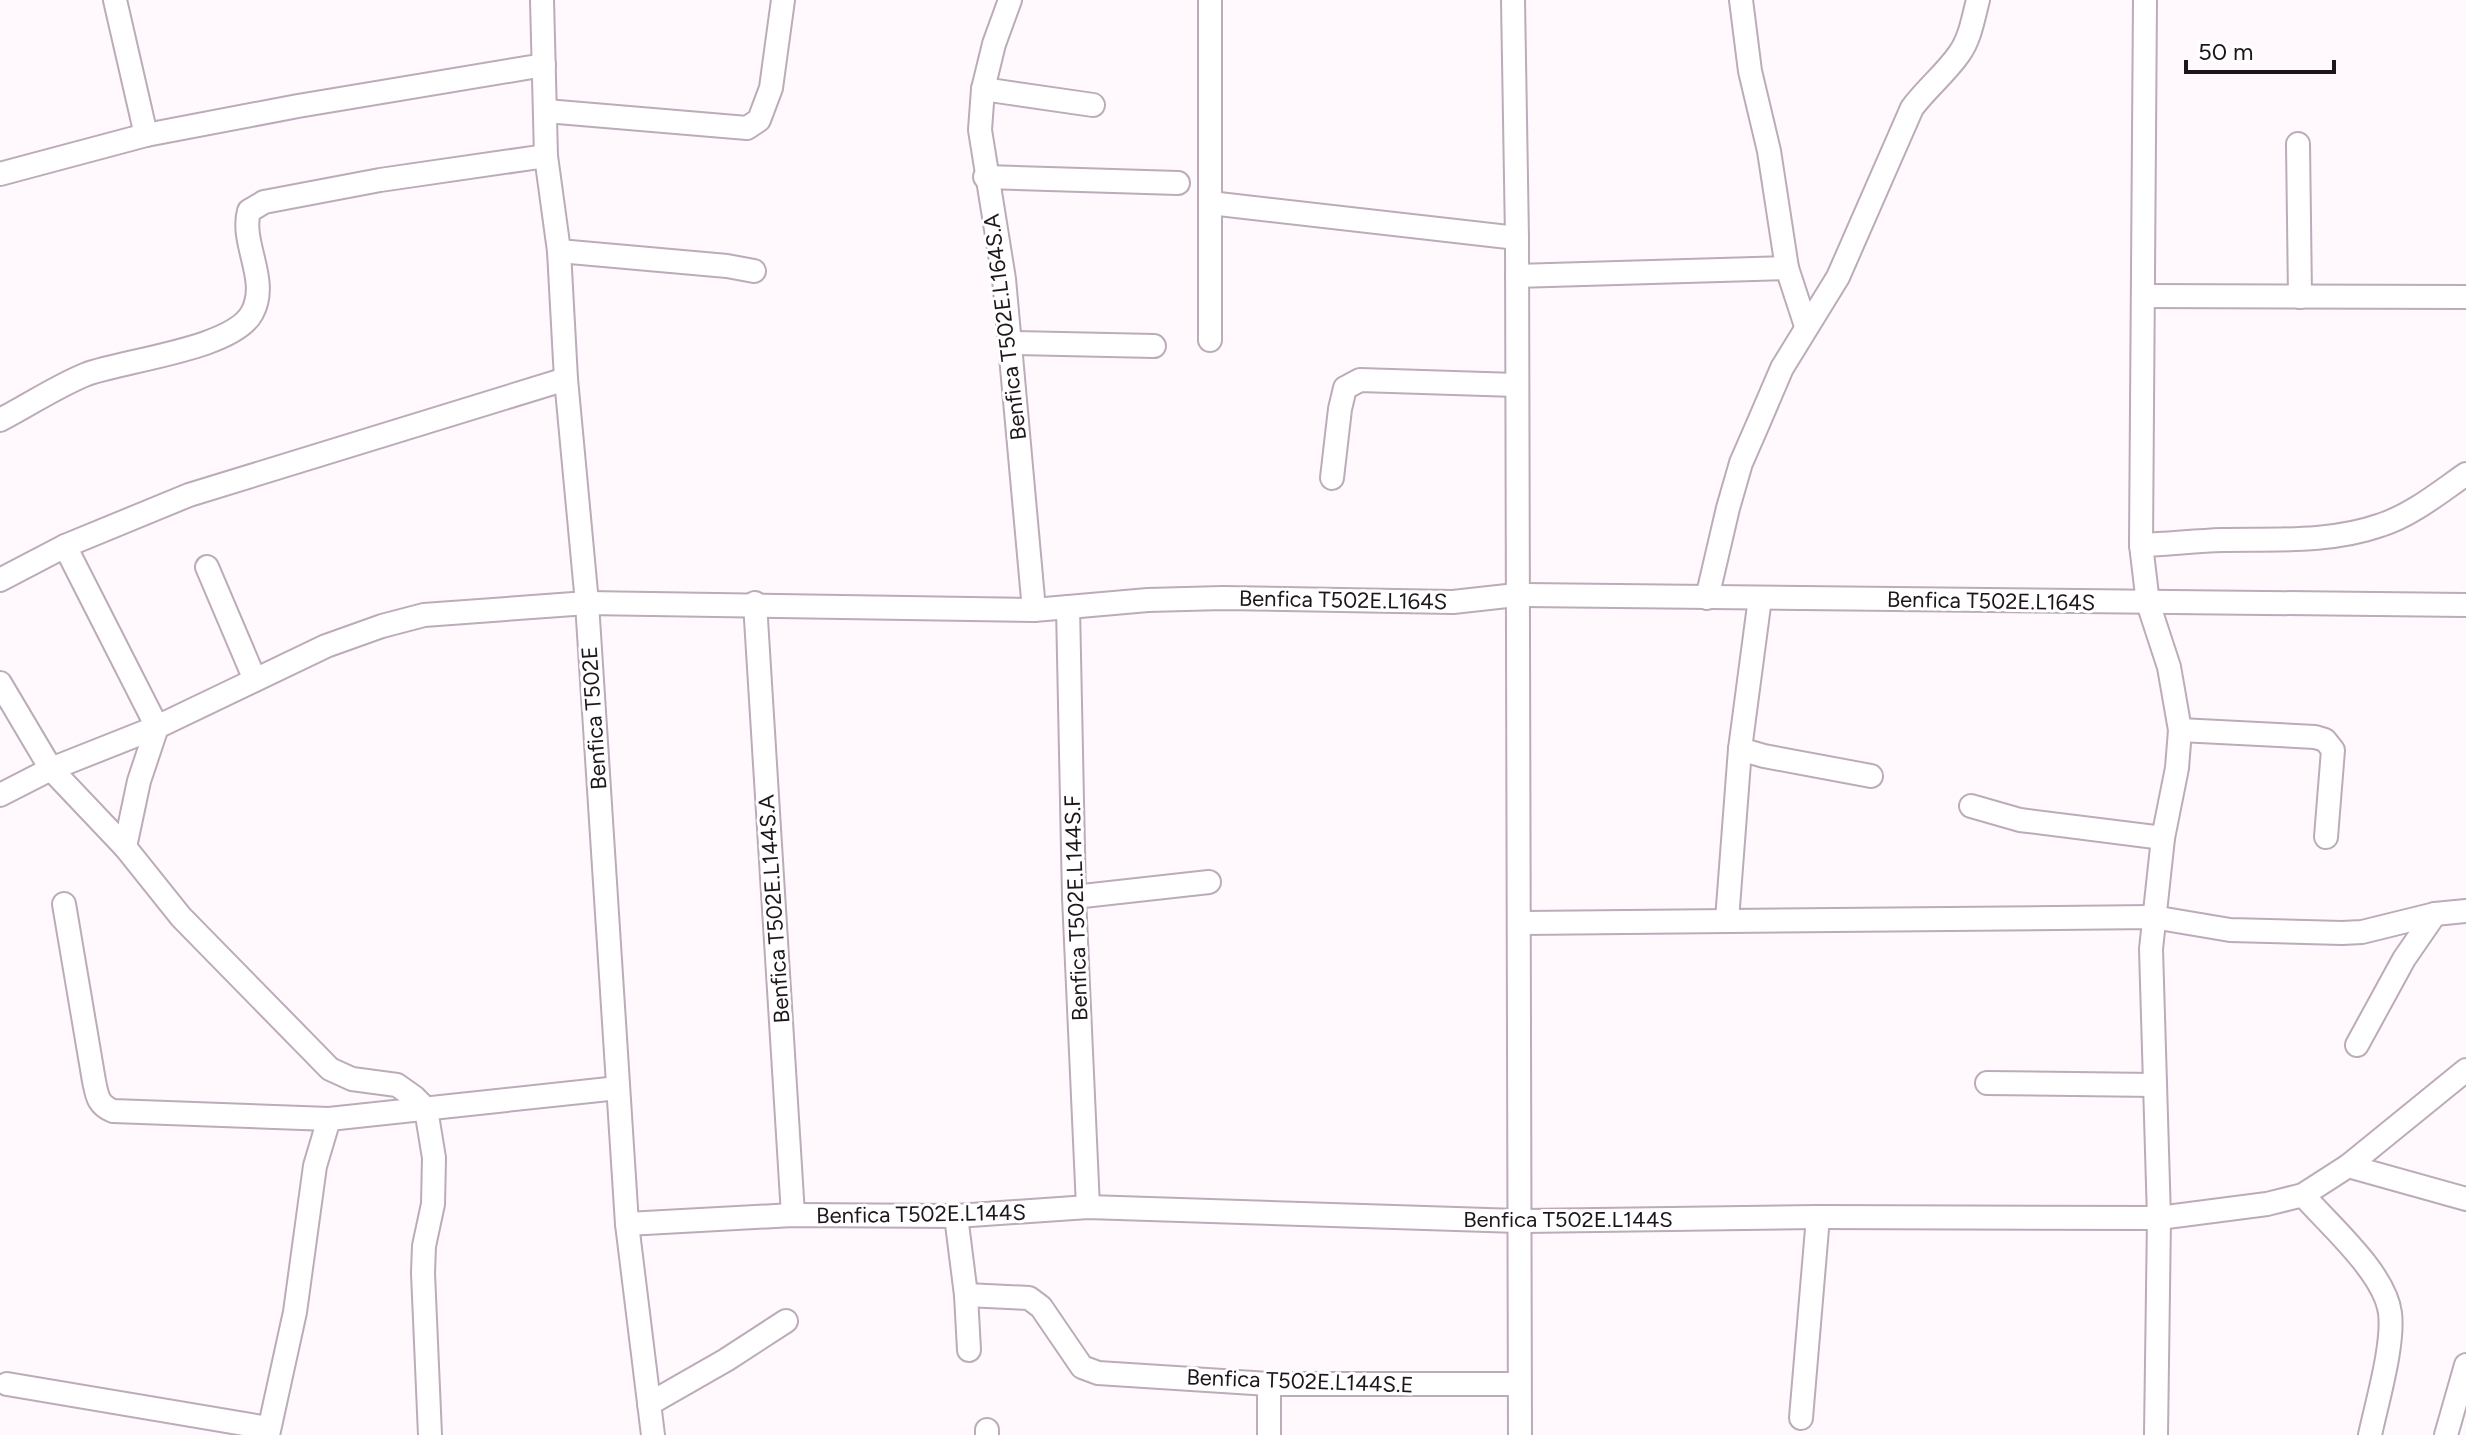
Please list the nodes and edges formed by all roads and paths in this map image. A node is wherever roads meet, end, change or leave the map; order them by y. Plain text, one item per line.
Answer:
1 (115, 0) edge
2 (542, 0) edge
3 (783, 0) edge
4 (1010, 0) edge
5 (1210, 0) edge
6 (1513, 0) edge
7 (1741, 0) edge
8 (1978, 0) edge
9 (2145, 0) edge
10 (544, 65) junction
11 (983, 89) junction
12 (1093, 105) dead end
13 (546, 111) junction
14 (146, 135) junction
15 (2298, 144) dead end
16 (546, 156) junction
17 (0, 174) edge
18 (985, 177) junction
19 (1178, 183) dead end
20 (1210, 203) junction
21 (1517, 238) junction
22 (559, 251) junction
23 (1787, 268) junction
24 (754, 271) dead end
25 (1517, 276) junction
26 (2143, 296) junction
27 (2300, 297) junction
28 (2466, 297) edge
29 (1806, 326) junction
30 (1210, 340) dead end
31 (1011, 343) junction
32 (1154, 346) dead end
33 (566, 379) junction
34 (1516, 385) junction
35 (0, 420) edge
36 (2466, 474) edge
37 (1332, 478) dead end
38 (2141, 545) junction
39 (65, 546) junction
40 (207, 567) dead end
41 (0, 580) edge
42 (1516, 595) junction
43 (1707, 598) junction
44 (1760, 598) junction
45 (587, 603) junction
46 (755, 603) junction
47 (2148, 603) junction
48 (2466, 605) edge
49 (1068, 607) junction
50 (1034, 610) junction
51 (255, 680) junction
52 (0, 683) edge
53 (157, 727) junction
54 (2180, 730) junction
55 (1740, 749) junction
56 (51, 769) junction
57 (1871, 776) dead end
58 (0, 795) edge
59 (1971, 806) dead end
60 (2326, 837) dead end
61 (2163, 838) junction
62 (125, 847) junction
63 (1209, 882) dead end
64 (1074, 897) junction
65 (64, 904) dead end
66 (2466, 911) edge
67 (2435, 914) junction
68 (2153, 917) junction
69 (1727, 920) junction
70 (1520, 923) junction
71 (2357, 1045) dead end
72 (2463, 1075) edge
73 (1987, 1083) dead end
74 (2155, 1085) junction
75 (618, 1088) junction
76 (426, 1109) junction
77 (329, 1119) junction
78 (2348, 1166) junction
79 (2303, 1195) junction
80 (2466, 1199) edge
81 (1088, 1207) junction
82 (793, 1215) junction
83 (956, 1216) junction
84 (1818, 1217) junction
85 (2159, 1218) junction
86 (1518, 1221) junction
87 (627, 1224) junction
88 (966, 1295) junction
89 (786, 1321) dead end
90 (969, 1350) dead end
91 (2466, 1365) edge
92 (7, 1384) dead end
93 (1269, 1384) junction
94 (1519, 1384) junction
95 (649, 1404) junction
96 (1801, 1418) dead end
97 (268, 1432) edge
98 (430, 1435) edge
99 (653, 1435) edge
100 (1269, 1435) edge
101 (1520, 1435) edge
102 (2156, 1435) edge
103 (2370, 1435) edge
104 (2446, 1435) edge

1 - 14 street
2 - 10 street, Benfica T502E
3 - 13 street
4 - 11 street, Benfica T502E.L164S.A
5 - 20 street
6 - 21 street
7 - 23 street
8 - 29 street
9 - 26 street
10 - 13 street, Benfica T502E
10 - 14 street
11 - 12 street
11 - 18 street, Benfica T502E.L164S.A
13 - 16 street, Benfica T502E
14 - 17 street
15 - 27 street
16 - 22 street, Benfica T502E
16 - 35 street
18 - 19 street
18 - 31 street, Benfica T502E.L164S.A
20 - 21 street
20 - 30 street
21 - 25 street
22 - 24 street
22 - 33 street, Benfica T502E
23 - 25 street
23 - 29 street
25 - 34 street
26 - 27 street
26 - 38 street
27 - 28 street
29 - 43 street
31 - 32 street
31 - 50 street, Benfica T502E.L164S.A
33 - 39 street
33 - 45 street, Benfica T502E
34 - 37 street
34 - 42 street
36 - 38 street
38 - 47 street
39 - 41 street
39 - 53 street
40 - 51 street
42 - 43 street, Benfica T502E.L164S
42 - 49 street, Benfica T502E.L164S
42 - 70 street
43 - 44 street, Benfica T502E.L164S
44 - 47 street, Benfica T502E.L164S
44 - 55 street
45 - 46 street, Benfica T502E.L164S
45 - 51 street, Benfica T502E.L164S
45 - 75 street, Benfica T502E
46 - 50 street, Benfica T502E.L164S
46 - 82 street, Benfica T502E.L144S.A
47 - 48 street, Benfica T502E.L164S
47 - 54 street
49 - 50 street, Benfica T502E.L164S
49 - 64 street, Benfica T502E.L144S.F
51 - 53 street, Benfica T502E.L164S
52 - 56 street
53 - 56 street, Benfica T502E.L164S
53 - 62 street
54 - 60 street
54 - 61 street
55 - 57 street
55 - 69 street
56 - 58 street, Benfica T502E.L164S
56 - 62 street
59 - 61 street
61 - 68 street
62 - 76 street
63 - 64 street
64 - 81 street, Benfica T502E.L144S.F
65 - 77 street
66 - 67 street
67 - 68 street
67 - 71 street
68 - 69 street
68 - 74 street
69 - 70 street
70 - 86 street
72 - 78 street, Benfica T502E.L144S
73 - 74 street
74 - 85 street
75 - 76 street
75 - 87 street, Benfica T502E
76 - 77 street
76 - 98 street
77 - 97 street
78 - 79 street, Benfica T502E.L144S
78 - 80 street
79 - 85 street, Benfica T502E.L144S
79 - 103 street
81 - 83 street, Benfica T502E.L144S
81 - 86 street, Benfica T502E.L144S
82 - 83 street, Benfica T502E.L144S
82 - 87 street, Benfica T502E.L144S
83 - 88 street
84 - 85 street, Benfica T502E.L144S
84 - 86 street, Benfica T502E.L144S
84 - 96 street
85 - 102 street
86 - 94 street
87 - 95 street, Benfica T502E
88 - 90 street
88 - 93 street, Benfica T502E.L144S.E
89 - 95 street
91 - 104 street
92 - 97 street
93 - 94 street, Benfica T502E.L144S.E
93 - 100 street
94 - 101 street
95 - 99 street, Benfica T502E

